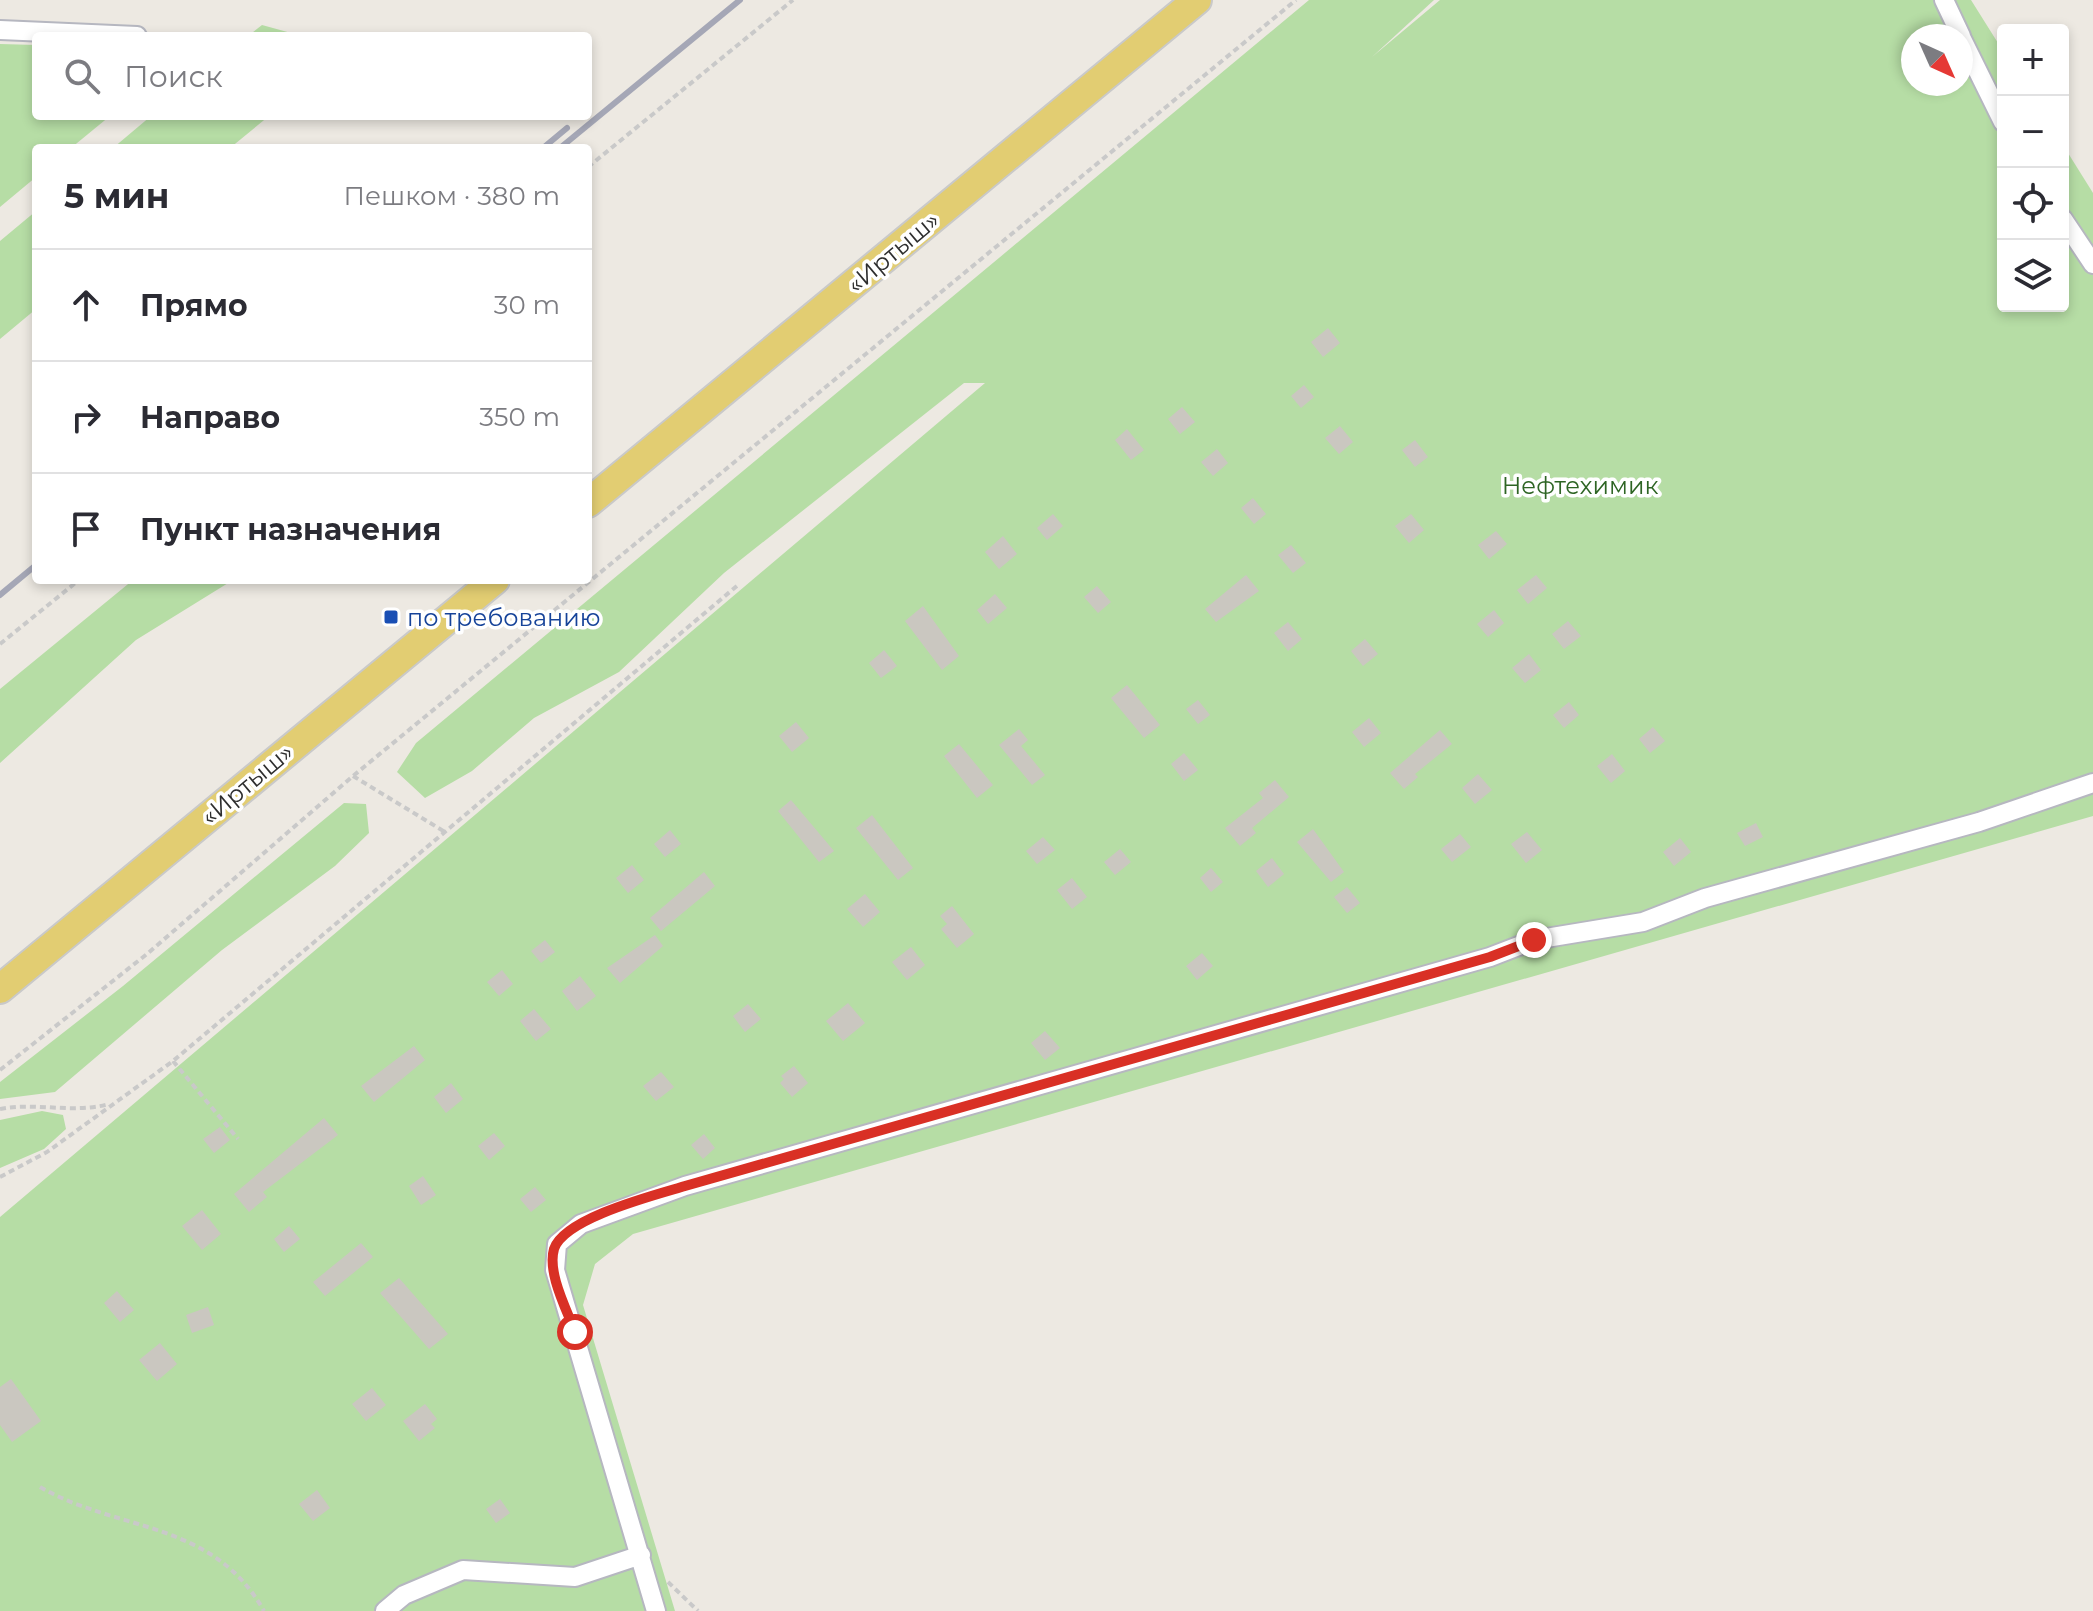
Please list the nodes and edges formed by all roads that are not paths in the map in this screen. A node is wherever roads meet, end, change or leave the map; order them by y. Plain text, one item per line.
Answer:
1 (1197, 0) edge
2 (1944, 0) edge
3 (1955, 24) edge
4 (0, 30) edge
5 (46, 32) edge
6 (1973, 61) edge
7 (1997, 110) edge
8 (2069, 228) edge
9 (2093, 264) edge
10 (592, 500) edge
11 (490, 584) edge
12 (2093, 783) edge
13 (0, 989) edge
14 (641, 1555) junction
15 (385, 1611) edge
16 (656, 1611) edge

1 - 10 main road, «Иртыш»
2 - 3 street
4 - 5 street
6 - 7 street
8 - 9 street
11 - 13 main road, «Иртыш»
12 - 14 street
14 - 15 street
14 - 16 street

